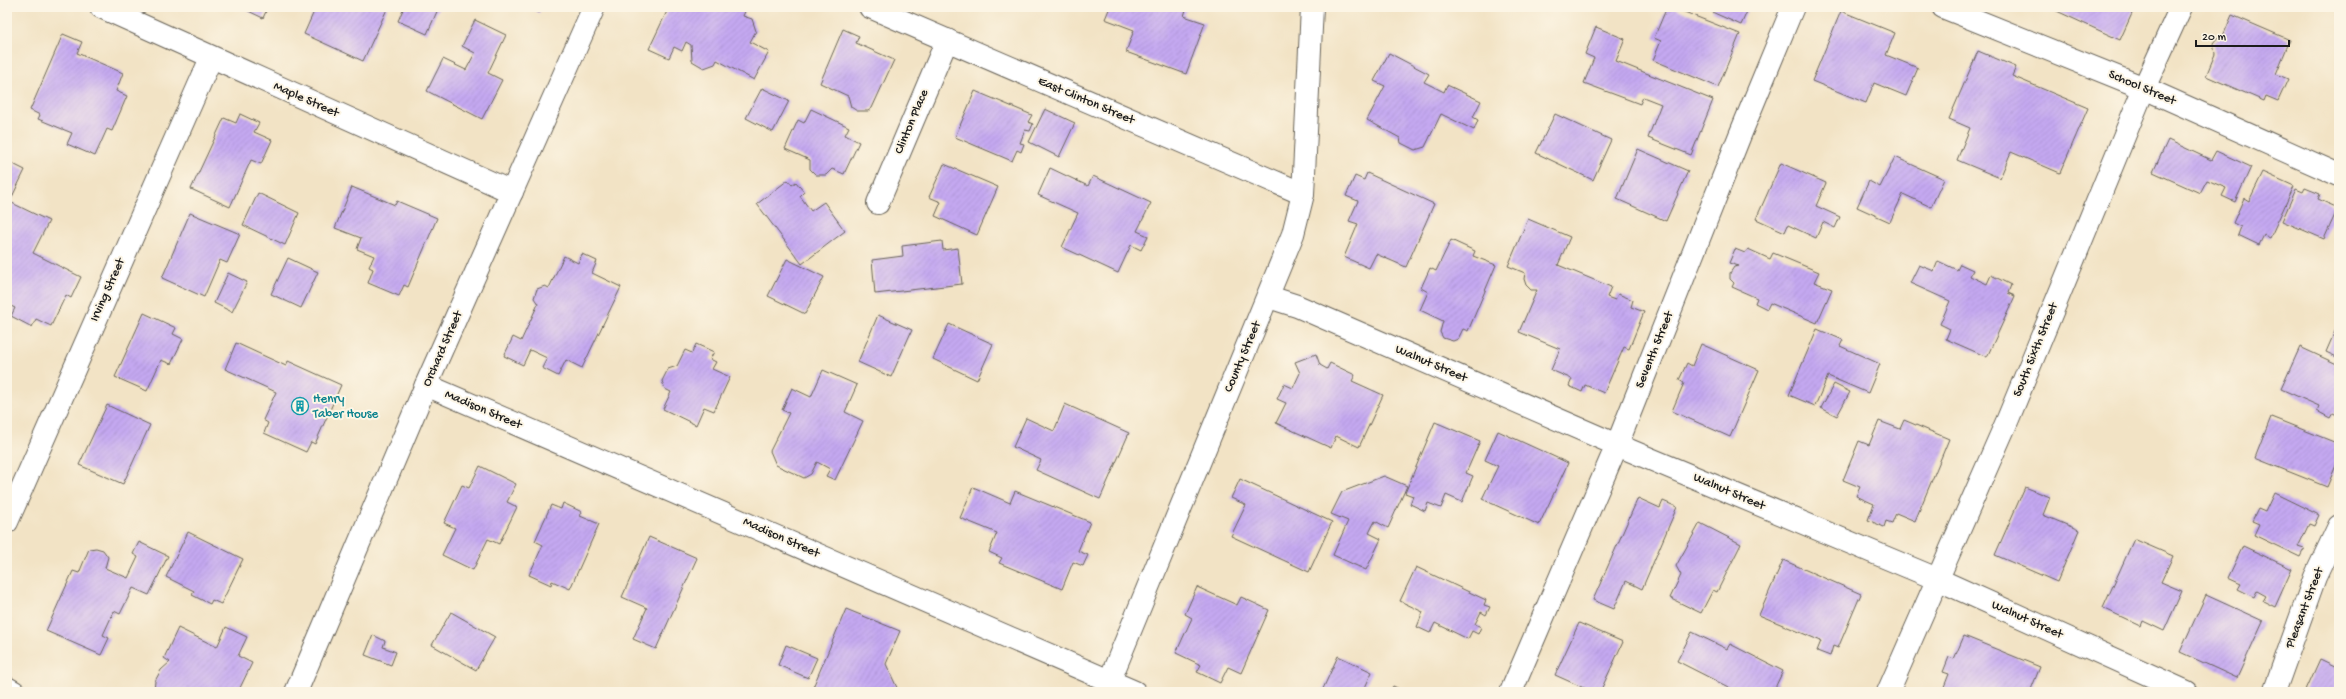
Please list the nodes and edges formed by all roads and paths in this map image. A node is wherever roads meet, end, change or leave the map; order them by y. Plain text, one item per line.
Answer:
1 (101, 7) edge
2 (594, 7) edge
3 (870, 7) edge
4 (1312, 7) edge
5 (1793, 7) edge
6 (1943, 7) edge
7 (2181, 7) edge
8 (947, 40) junction
9 (211, 58) junction
10 (2144, 88) junction
11 (2339, 175) edge
12 (512, 192) junction
13 (1303, 194) junction
14 (878, 203) dead end
15 (1269, 297) junction
16 (426, 385) junction
17 (1617, 445) junction
18 (7, 522) edge
19 (2339, 526) edge
20 (1937, 579) junction
21 (1107, 686) edge
22 (7, 688) edge
23 (14, 692) edge
24 (296, 692) edge
25 (1135, 692) edge
26 (1512, 692) edge
27 (1888, 692) edge
28 (2187, 692) edge
29 (2274, 692) edge

1 - 9 street, Maple Street
2 - 12 street, Orchard Street
3 - 8 street, East Clinton Street
4 - 13 street, County Street
5 - 17 street, Seventh Street
6 - 10 street, School Street
7 - 10 street, South Sixth Street
8 - 13 street, East Clinton Street
8 - 14 street, Clinton Place
9 - 12 street, Maple Street
9 - 18 street, Irving Street
10 - 11 street, School Street
10 - 20 street, South Sixth Street
12 - 16 street, Orchard Street
13 - 15 street, County Street
15 - 17 street, Walnut Street
15 - 21 street, County Street
16 - 21 street, Madison Street
16 - 24 street, Orchard Street
17 - 20 street, Walnut Street
17 - 26 street, Seventh Street
19 - 29 street, Pleasant Street
20 - 27 street, South Sixth Street
20 - 28 street, Walnut Street
21 - 25 street, Madison Street
22 - 23 street

